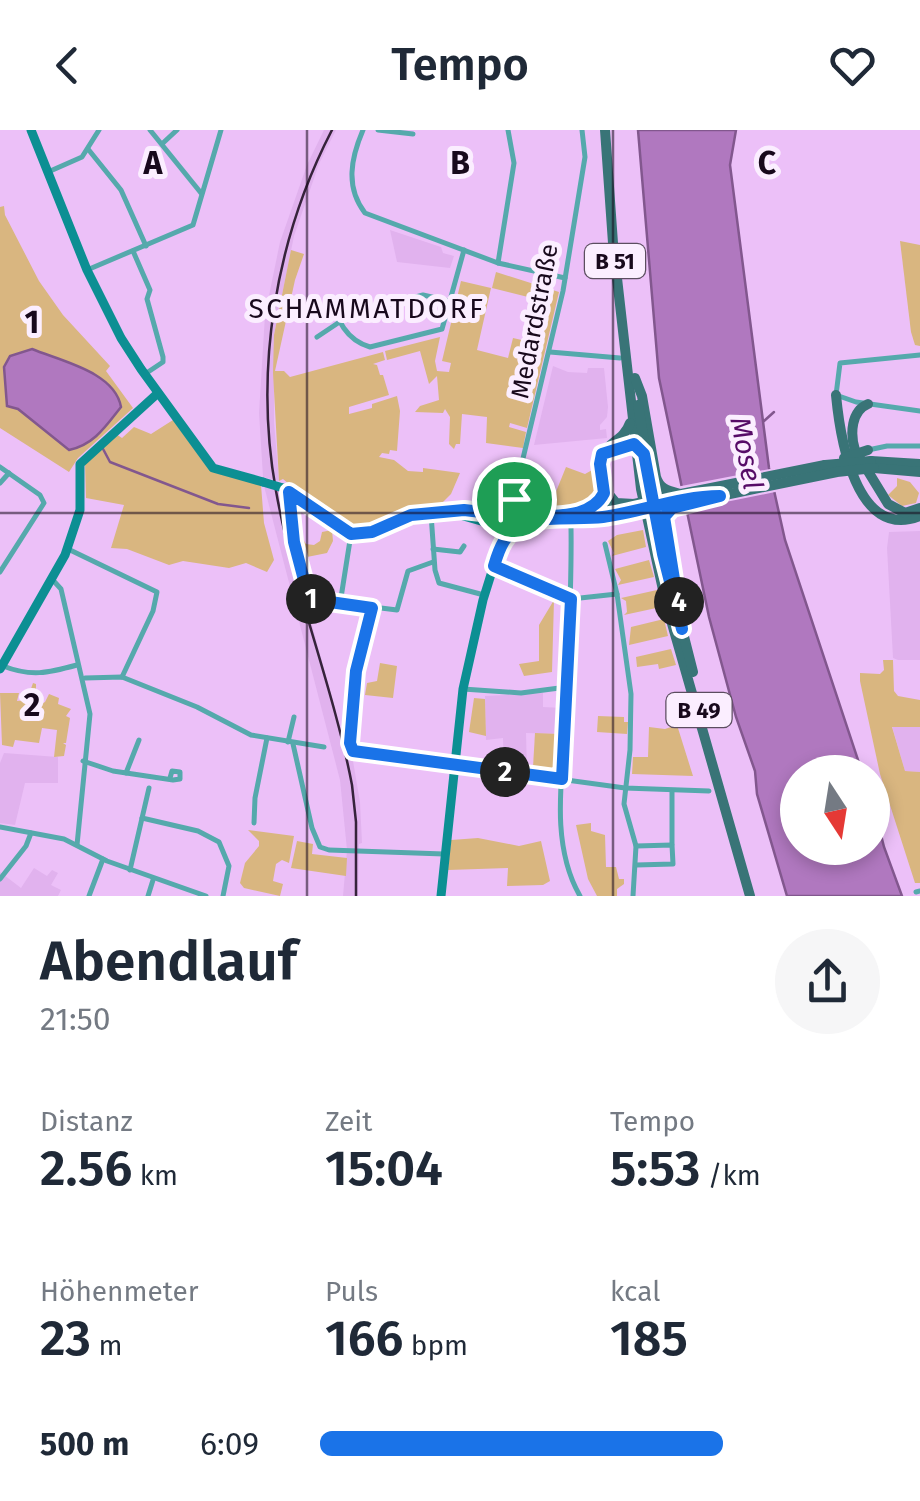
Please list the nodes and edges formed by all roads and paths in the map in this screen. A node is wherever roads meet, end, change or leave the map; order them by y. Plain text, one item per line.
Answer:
1 (31, 130) edge
2 (100, 130) edge
3 (150, 130) edge
4 (177, 130) edge
5 (221, 130) edge
6 (363, 130) edge
7 (378, 130) edge
8 (508, 130) edge
9 (582, 130) edge
10 (607, 130) edge
11 (413, 134) dead end
12 (163, 143) junction
13 (88, 149) junction
14 (48, 172) junction
15 (201, 193) junction
16 (146, 246) junction
17 (464, 250) junction
18 (133, 251) junction
19 (498, 263) junction
20 (87, 270) junction
21 (565, 278) junction
22 (331, 297) dead end
23 (449, 300) junction
24 (386, 304) dead end
25 (338, 323) junction
26 (317, 338) dead end
27 (550, 352) junction
28 (920, 355) edge
29 (620, 358) dead end
30 (145, 374) junction
31 (635, 378) junction
32 (158, 394) junction
33 (836, 395) junction
34 (868, 404) junction
35 (920, 411) edge
36 (632, 418) junction
37 (638, 439) junction
38 (920, 446) edge
39 (613, 447) junction
40 (648, 455) junction
41 (871, 460) junction
42 (0, 467) edge
43 (917, 471) edge
44 (9, 473) junction
45 (638, 476) junction
46 (0, 483) edge
47 (876, 486) junction
48 (286, 490) junction
49 (606, 492) junction
50 (864, 493) junction
51 (681, 494) junction
52 (720, 496) junction
53 (514, 499) junction
54 (635, 508) junction
55 (920, 508) edge
56 (430, 513) junction
57 (577, 513) junction
58 (609, 514) junction
59 (920, 516) edge
60 (490, 519) junction
61 (528, 520) junction
62 (508, 521) junction
63 (571, 528) dead end
64 (351, 534) junction
65 (501, 543) junction
66 (605, 544) dead end
67 (464, 546) dead end
68 (67, 548) junction
69 (433, 549) junction
70 (434, 562) junction
71 (494, 566) junction
72 (0, 572) edge
73 (51, 578) junction
74 (617, 594) junction
75 (484, 595) junction
76 (571, 599) junction
77 (340, 604) junction
78 (372, 608) junction
79 (682, 629) junction
80 (76, 665) junction
81 (1, 666) edge
82 (122, 677) junction
83 (84, 678) junction
84 (567, 686) junction
85 (463, 689) junction
86 (294, 717) dead end
87 (267, 738) junction
88 (139, 740) dead end
89 (291, 742) junction
90 (324, 748) dead end
91 (83, 761) junction
92 (453, 766) junction
93 (126, 773) junction
94 (170, 778) dead end
95 (562, 779) junction
96 (149, 788) dead end
97 (625, 788) junction
98 (709, 791) dead end
99 (672, 792) junction
100 (142, 818) junction
101 (254, 823) dead end
102 (0, 827) edge
103 (31, 833) junction
104 (76, 845) junction
105 (672, 845) junction
106 (636, 846) junction
107 (444, 854) junction
108 (103, 859) junction
109 (636, 865) junction
110 (130, 870) junction
111 (0, 879) edge
112 (153, 879) junction
113 (201, 895) edge
114 (89, 896) edge
115 (148, 896) edge
116 (223, 896) edge
117 (440, 896) edge
118 (580, 896) edge
119 (633, 896) edge
120 (753, 896) edge

1 - 14 street
2 - 13 street
3 - 12 street
4 - 12 street
5 - 15 street
6 - 17 street
7 - 11 street
8 - 19 street
9 - 21 street, Medardstraße
10 - 31 main road, B 51
10 - 36 main road, B 51
12 - 15 street
13 - 14 street
13 - 16 street
14 - 20 street
15 - 16 street
16 - 18 street
17 - 19 street
17 - 23 street
18 - 20 street
18 - 30 street
19 - 21 street
20 - 30 street
21 - 27 street, Medardstraße
22 - 25 street
23 - 24 street
23 - 25 street
25 - 26 street
27 - 29 street
27 - 53 street, Medardstraße
28 - 33 street
30 - 32 street
31 - 37 main road, B 51
31 - 40 main road
32 - 48 street, bridge
32 - 68 street
33 - 34 street
33 - 50 main road
34 - 35 street
34 - 47 main road
36 - 37 main road, B 51
36 - 39 main road
37 - 39 main road
37 - 40 main road
37 - 45 main road, B 51
38 - 41 street
39 - 45 main road
39 - 49 main road
40 - 51 main road
40 - 79 main road, B 49
41 - 43 main road
41 - 51 main road, bridge
41 - 52 main road, bridge
42 - 44 street
44 - 46 street
44 - 72 street
45 - 120 main road, B 49
47 - 50 street
47 - 55 main road
48 - 64 street
48 - 77 street
49 - 54 main road
49 - 57 main road
49 - 58 main road
50 - 59 main road
51 - 54 main road, bridge
52 - 54 main road, bridge
52 - 79 main road, bridge
53 - 60 street
53 - 61 street
53 - 62 street, Medardstraße
54 - 58 main road
56 - 60 street
56 - 64 street
56 - 69 street
57 - 58 main road
57 - 61 main road
58 - 61 main road
60 - 62 street
60 - 65 street
61 - 62 main road
61 - 65 street
62 - 65 street
63 - 76 street
64 - 77 street
65 - 71 street
66 - 74 street
67 - 69 street
68 - 73 street
68 - 82 street
69 - 70 street
70 - 75 street
70 - 78 street
71 - 75 street
71 - 76 street
73 - 80 street
73 - 81 street
74 - 76 street
74 - 97 street
75 - 85 street
76 - 84 street
77 - 78 street
78 - 92 street
79 - 120 main road, B 49
80 - 81 street
80 - 83 street
82 - 83 street
82 - 87 street
83 - 91 street
84 - 85 street
84 - 95 street
85 - 92 street
86 - 89 street
87 - 89 street
87 - 101 street
88 - 93 street
89 - 90 street
89 - 107 street
91 - 93 street
91 - 104 street
92 - 95 street
92 - 107 street
93 - 94 street
95 - 97 street
95 - 118 street
96 - 100 street
97 - 99 street
97 - 106 street
98 - 99 street
99 - 105 street
100 - 110 street
100 - 116 street
102 - 103 street
103 - 104 street
103 - 111 street
104 - 108 street
105 - 106 street
105 - 109 street
106 - 109 street
107 - 117 street
108 - 110 street
108 - 114 street
109 - 119 street
110 - 112 street
112 - 113 street
112 - 115 street

